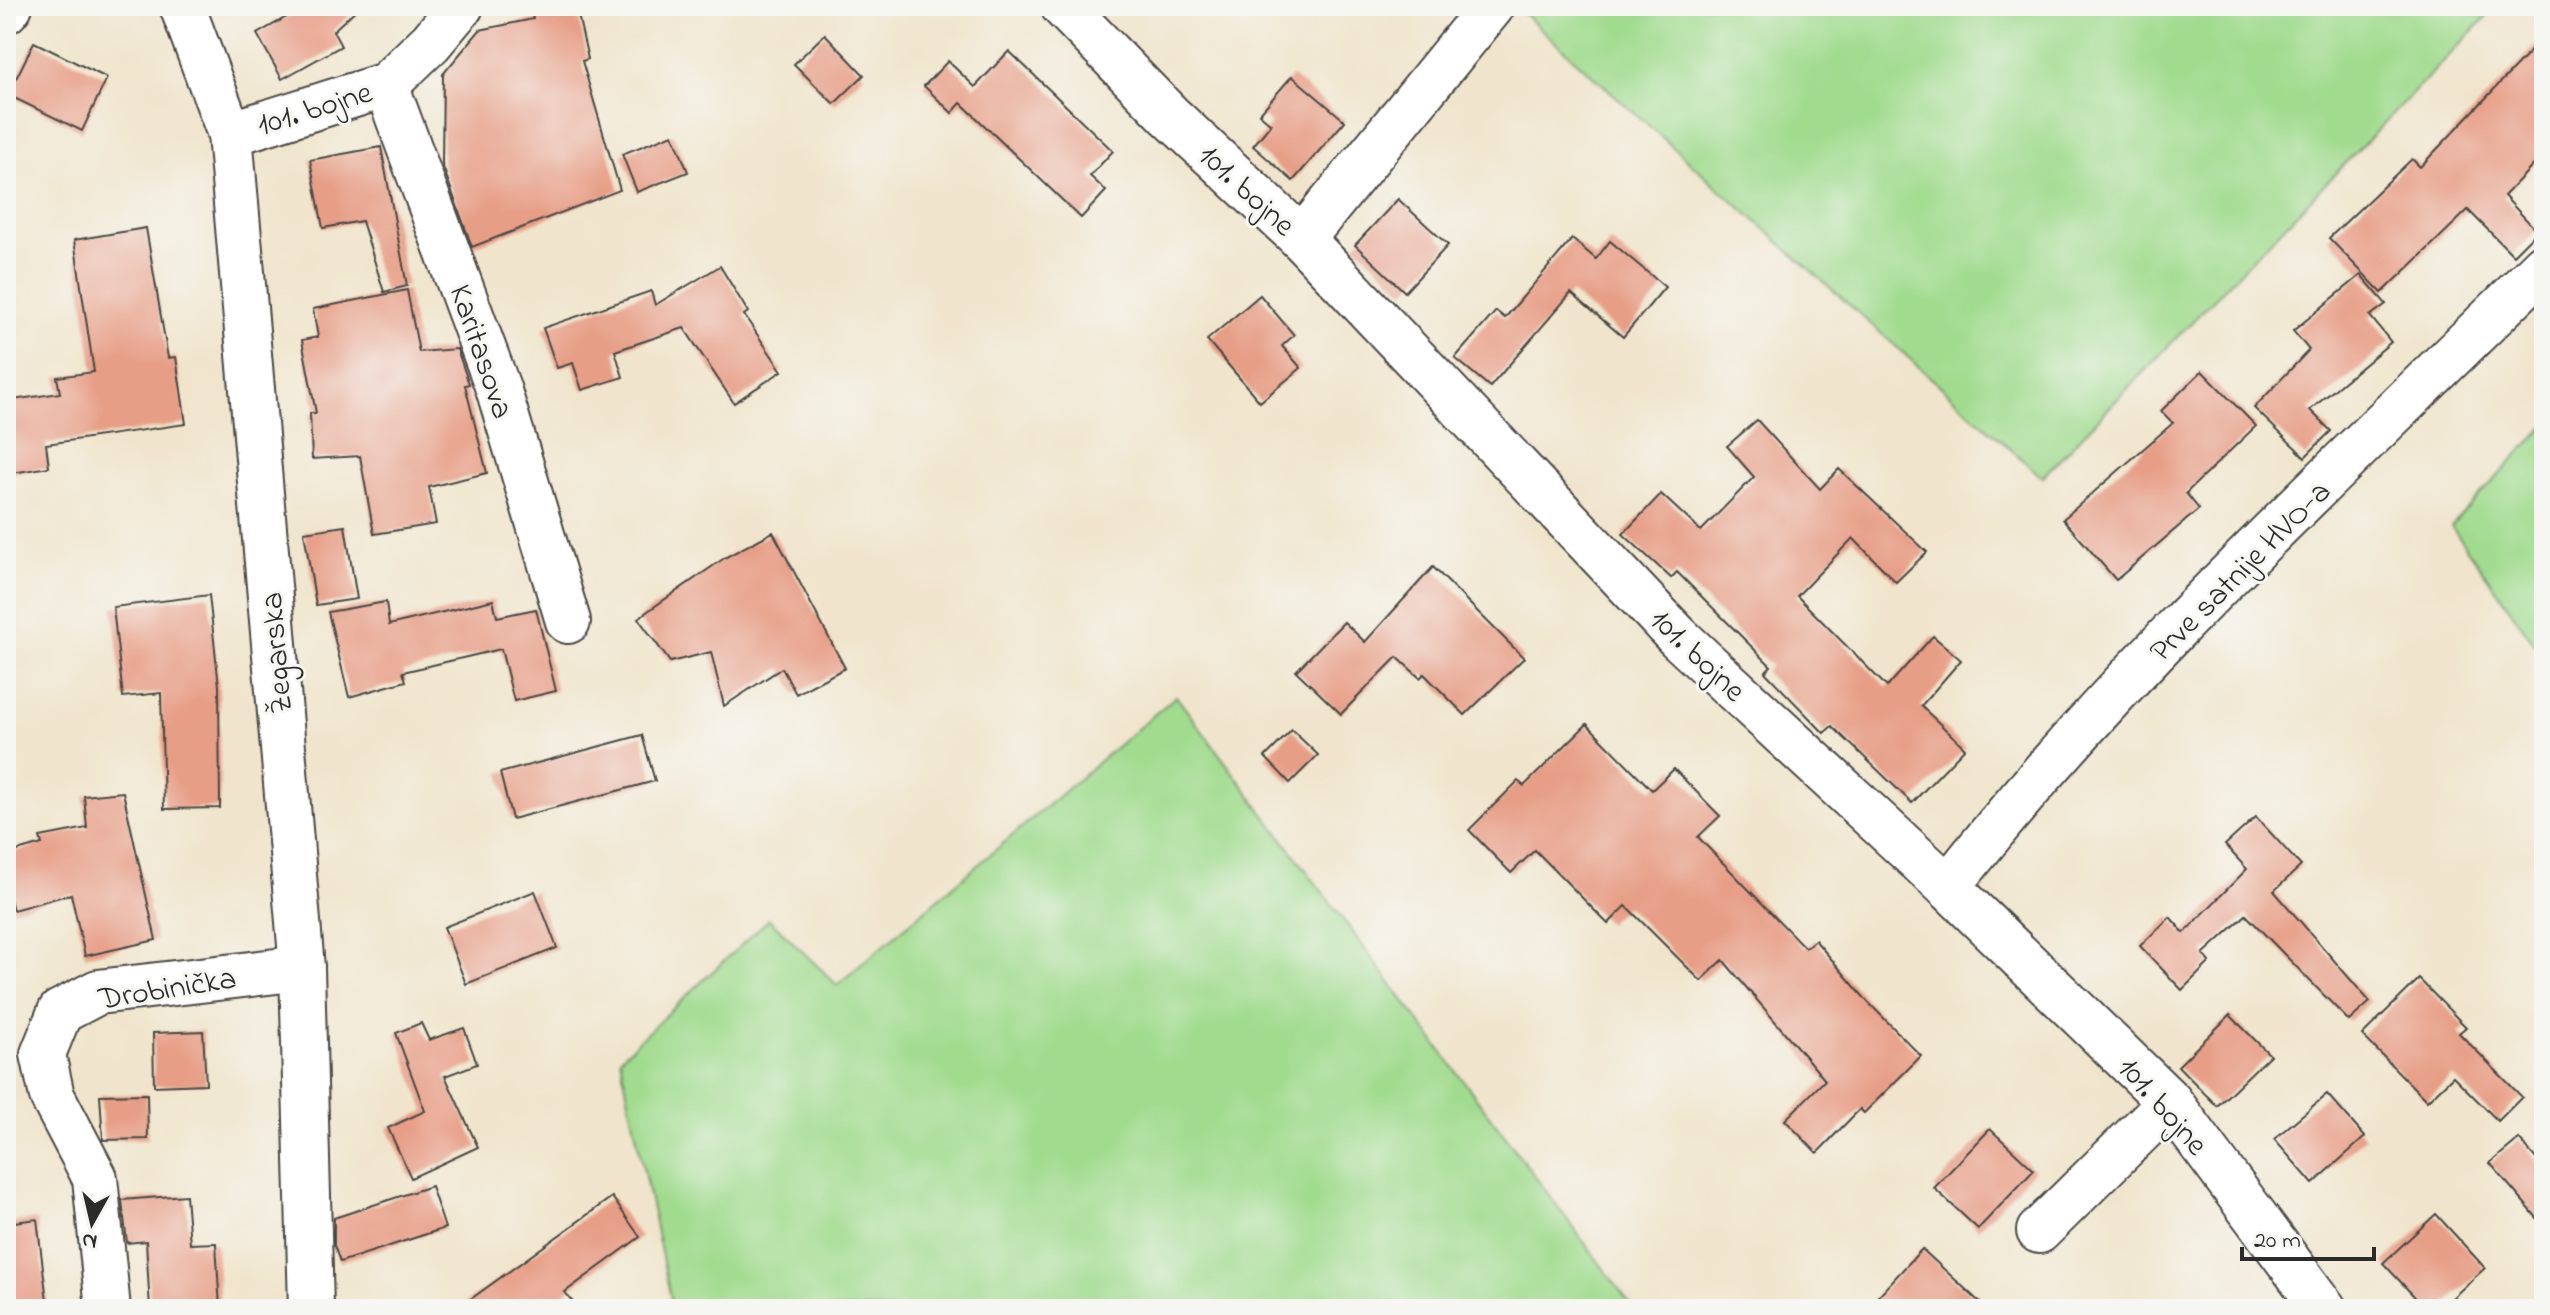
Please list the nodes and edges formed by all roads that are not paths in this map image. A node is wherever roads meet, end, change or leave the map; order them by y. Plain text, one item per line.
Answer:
1 (182, 6) edge
2 (461, 6) edge
3 (1063, 6) edge
4 (1492, 6) edge
5 (386, 85) junction
6 (230, 134) junction
7 (1302, 239) junction
8 (2544, 266) edge
9 (568, 621) dead end
10 (1948, 887) junction
11 (302, 968) junction
12 (2170, 1102) junction
13 (2039, 1231) dead end
14 (108, 1309) edge
15 (311, 1309) edge
16 (2324, 1309) edge

1 - 6 street, Žegarska
2 - 5 street, 101. bojne
3 - 7 street, 101. bojne
4 - 7 street
5 - 6 street, 101. bojne
5 - 9 street, Karitasova
6 - 11 street, Žegarska
7 - 10 street, 101. bojne
8 - 10 street, Prve satnije HVO-a
10 - 12 street, 101. bojne
11 - 14 street, Drobinička
11 - 15 street, Žegarska
12 - 13 street
12 - 16 street, 101. bojne

